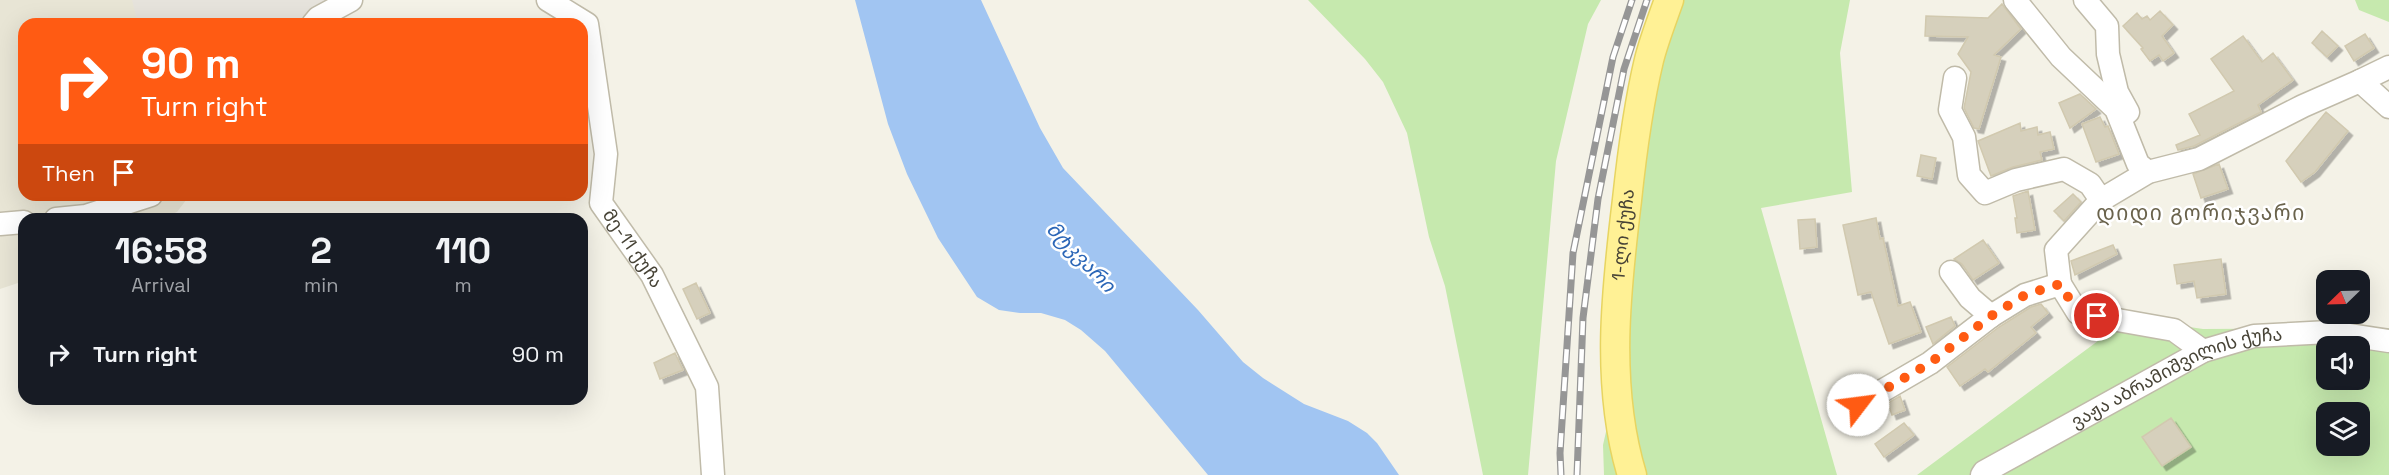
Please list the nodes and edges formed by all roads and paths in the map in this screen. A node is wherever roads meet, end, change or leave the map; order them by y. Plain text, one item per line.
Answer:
1 (351, 0) edge
2 (548, 0) edge
3 (1669, 0) edge
4 (2015, 0) edge
5 (2085, 0) edge
6 (318, 18) edge
7 (577, 18) edge
8 (588, 31) edge
9 (2389, 67) edge
10 (1955, 78) dead end
11 (2360, 81) junction
12 (2389, 107) edge
13 (2143, 168) junction
14 (2101, 200) junction
15 (132, 201) edge
16 (95, 213) edge
17 (18, 222) edge
18 (0, 224) edge
19 (1951, 272) dead end
20 (2060, 284) junction
21 (1991, 316) junction
22 (2389, 341) edge
23 (2203, 351) junction
24 (1858, 405) dead end
25 (713, 475) edge
26 (1632, 475) edge
27 (1982, 475) edge

1 - 6 street
2 - 7 street, მე-11 ქუჩა
3 - 26 main road, 1-ლი ქუჩა
4 - 13 street
5 - 13 street
8 - 25 street, მე-11 ქუჩა
9 - 11 street
10 - 14 street
11 - 12 street
11 - 13 street
13 - 14 street
14 - 20 street
15 - 16 street
17 - 18 street
19 - 21 street
20 - 21 street
20 - 23 street
21 - 24 street
22 - 23 street, ვაჟა აბრამიშვილის ქუჩა
23 - 27 street, ვაჟა აბრამიშვილის ქუჩა

